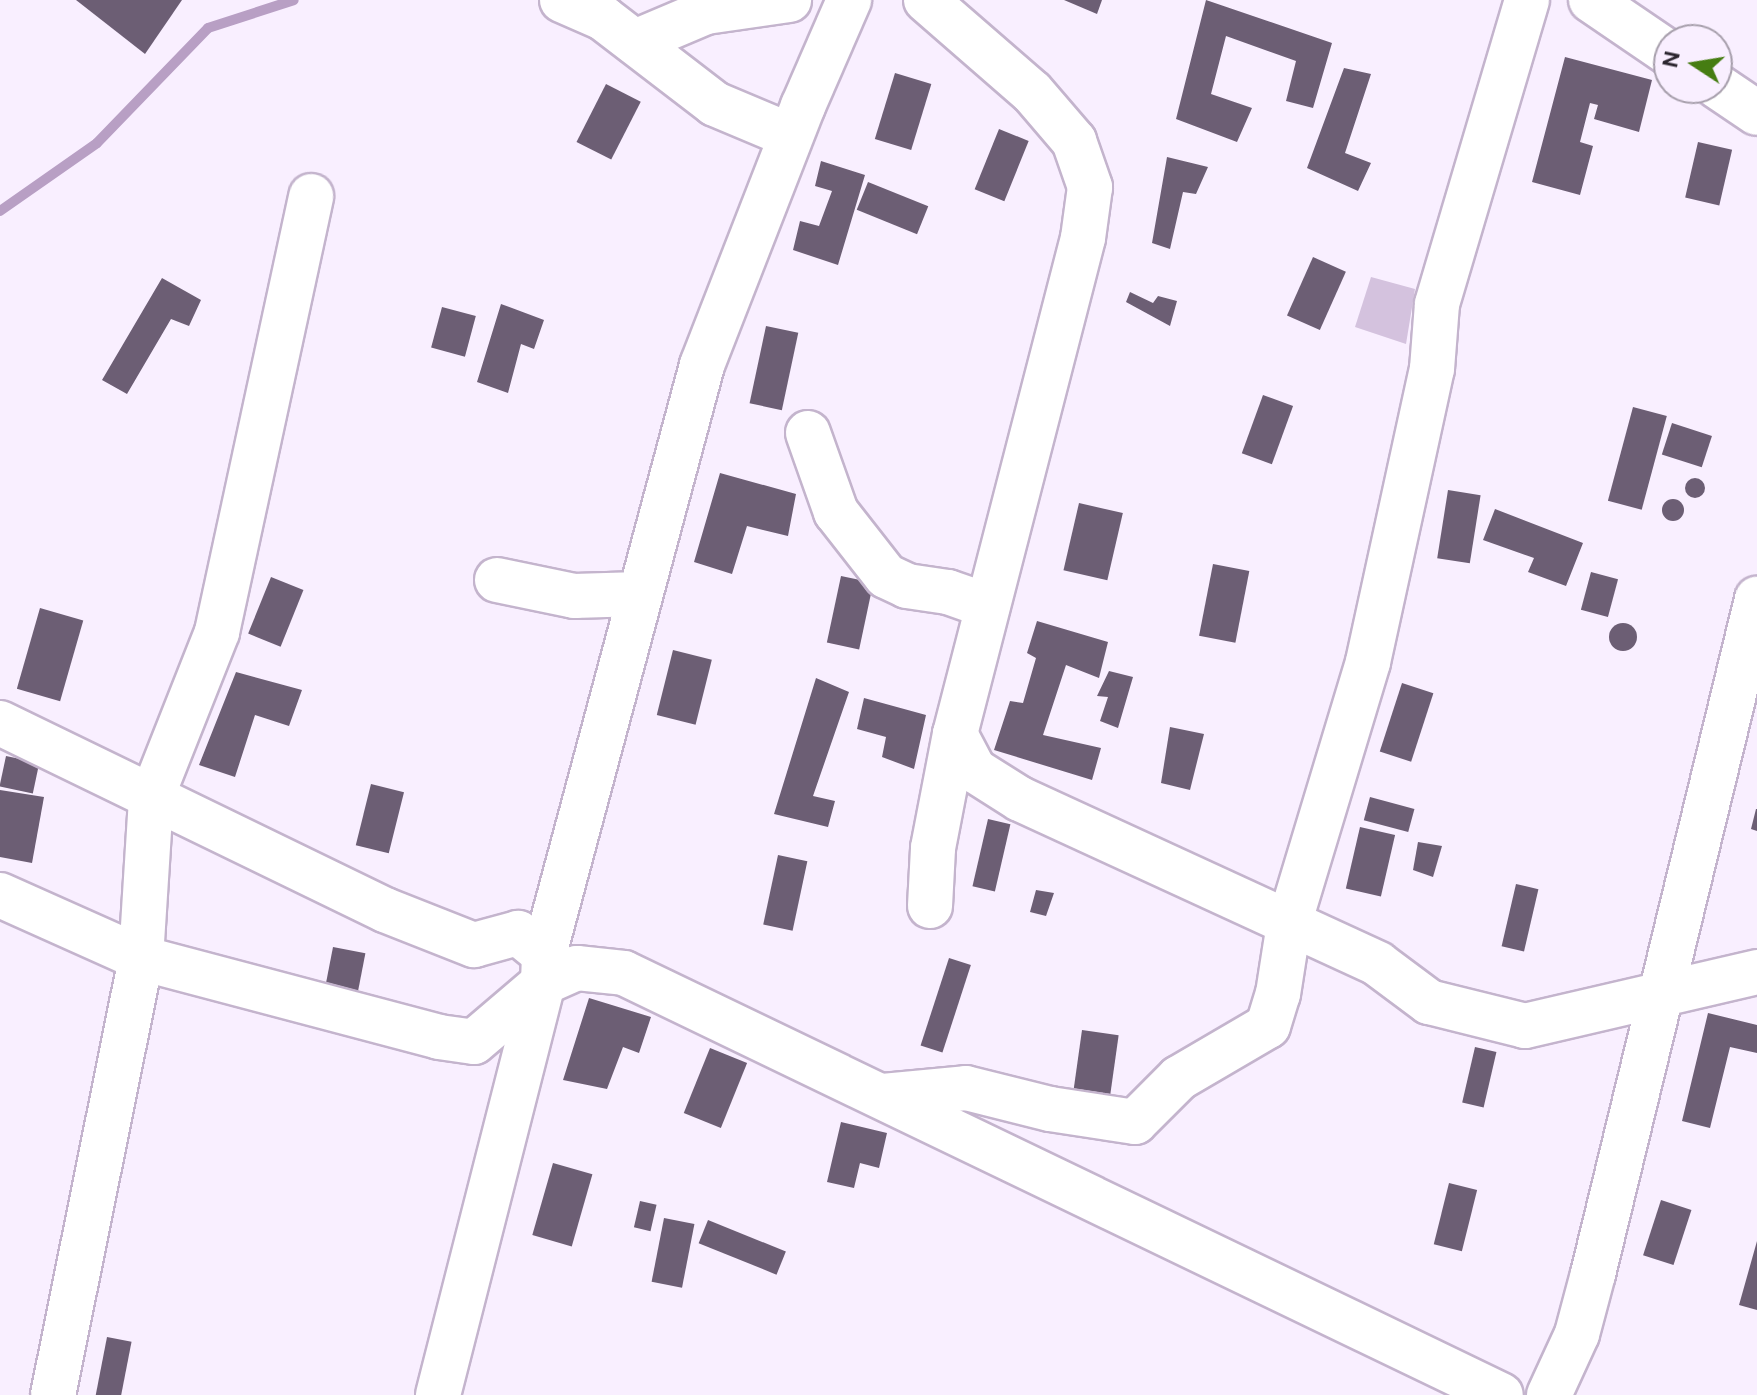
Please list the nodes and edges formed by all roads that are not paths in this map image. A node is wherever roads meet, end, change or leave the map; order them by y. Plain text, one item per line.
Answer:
1 (562, 0) edge
2 (789, 0) edge
3 (849, 0) edge
4 (926, 0) edge
5 (1527, 0) edge
6 (1591, 0) edge
7 (635, 42) junction
8 (1653, 42) edge
9 (1733, 97) edge
10 (1757, 113) edge
11 (791, 136) junction
12 (311, 196) dead end
13 (808, 433) dead end
14 (497, 580) dead end
15 (639, 594) junction
16 (1757, 599) edge
17 (988, 606) junction
18 (0, 723) edge
19 (955, 734) junction
20 (151, 799) junction
21 (0, 895) edge
22 (930, 906) dead end
23 (1289, 924) junction
24 (141, 958) junction
25 (544, 969) junction
26 (1757, 972) edge
27 (1661, 995) junction
28 (883, 1096) junction
29 (53, 1395) edge
30 (438, 1395) edge
31 (1501, 1395) edge
32 (1549, 1395) edge

1 - 7 street
2 - 7 street
3 - 11 street
4 - 17 street
5 - 23 street
6 - 8 street
7 - 11 street
9 - 10 street
11 - 15 street
12 - 20 street
13 - 17 street
14 - 15 street
15 - 25 street
16 - 27 street
17 - 19 street
18 - 20 street
19 - 22 street
19 - 23 street
20 - 24 street
20 - 25 street
21 - 24 street
23 - 27 street
23 - 28 street
24 - 25 street
24 - 29 street
25 - 28 street
25 - 30 street
26 - 27 street
27 - 32 street
28 - 31 street

